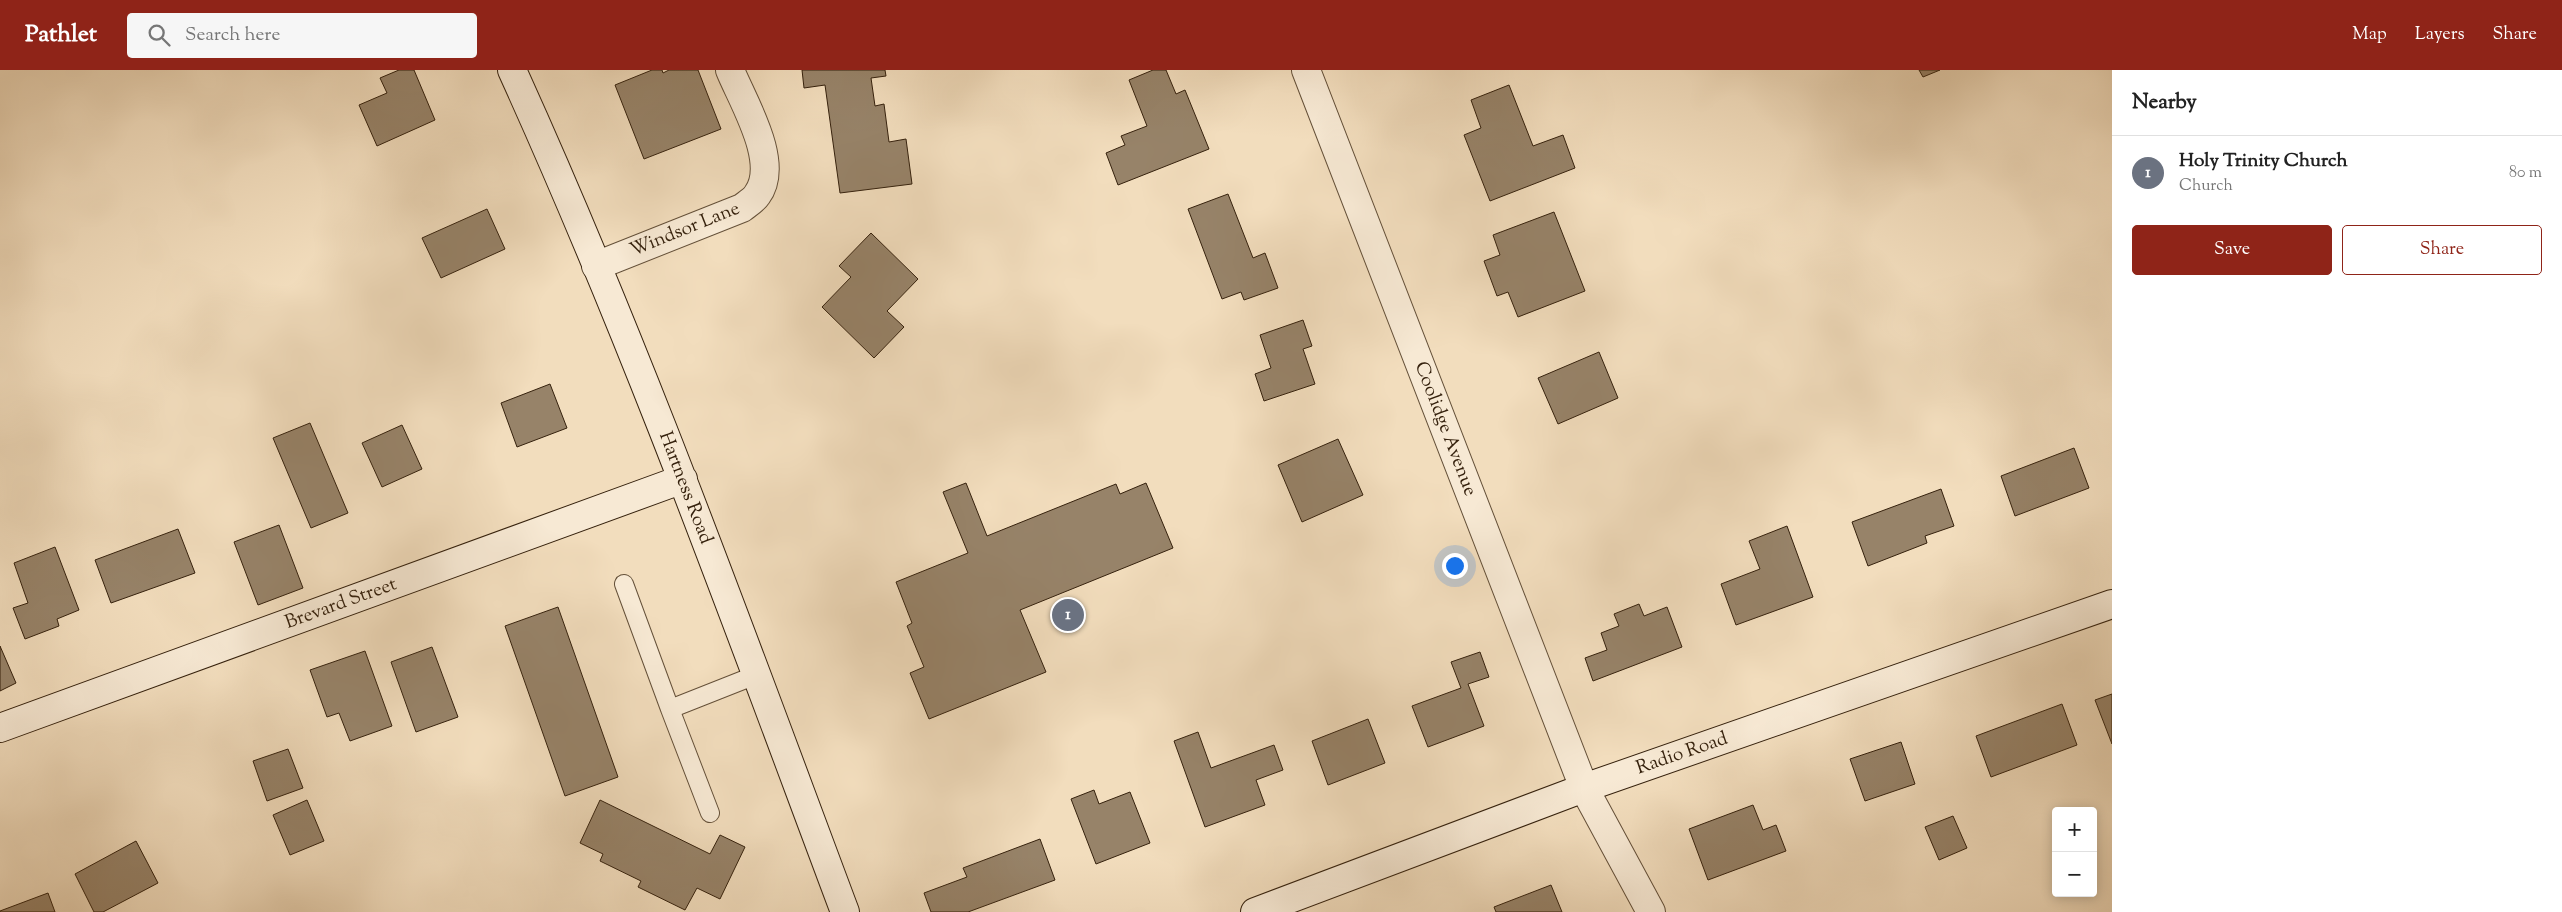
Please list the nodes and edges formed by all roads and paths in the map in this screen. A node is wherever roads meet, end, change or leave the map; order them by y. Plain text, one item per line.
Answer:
1 (512, 70) edge
2 (730, 70) edge
3 (1306, 70) edge
4 (596, 266) junction
5 (683, 479) junction
6 (624, 584) dead end
7 (2112, 604) edge
8 (756, 675) junction
9 (670, 709) junction
10 (0, 728) edge
11 (1584, 788) junction
12 (710, 813) dead end
13 (845, 912) edge
14 (1255, 912) edge
15 (1651, 912) edge

1 - 4 street, Hartness Road
2 - 4 street, Windsor Lane
3 - 11 street, Coolidge Avenue
4 - 5 street, Hartness Road
5 - 8 street, Hartness Road
5 - 10 street, Brevard Street
6 - 9 lane
7 - 11 street, Radio Road
8 - 9 lane
8 - 13 street, Hartness Road
9 - 12 lane
11 - 14 street, Radio Road
11 - 15 street, Coolidge Avenue

